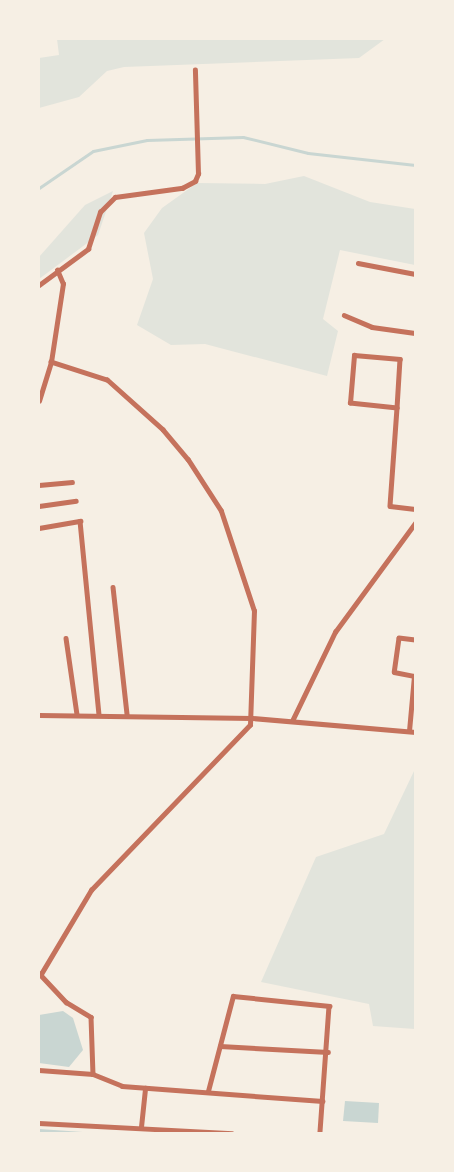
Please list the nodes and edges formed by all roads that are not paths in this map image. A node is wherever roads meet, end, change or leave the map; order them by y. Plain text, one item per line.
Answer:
1 (195, 70) dead end
2 (358, 263) dead end
3 (57, 270) junction
4 (415, 274) edge
5 (39, 285) edge
6 (344, 315) dead end
7 (415, 333) edge
8 (51, 362) junction
9 (39, 401) edge
10 (397, 408) junction
11 (72, 482) dead end
12 (39, 485) edge
13 (76, 501) dead end
14 (39, 506) edge
15 (415, 509) edge
16 (415, 523) edge
17 (39, 528) edge
18 (113, 587) dead end
19 (66, 638) dead end
20 (415, 640) edge
21 (415, 676) edge
22 (77, 714) junction
23 (127, 714) junction
24 (39, 715) edge
25 (99, 715) junction
26 (252, 718) junction
27 (292, 721) junction
28 (412, 732) edge
29 (40, 974) edge
30 (220, 1046) junction
31 (328, 1052) junction
32 (39, 1070) edge
33 (93, 1074) junction
34 (145, 1088) junction
35 (208, 1091) junction
36 (322, 1101) junction
37 (39, 1123) edge
38 (90, 1125) junction
39 (141, 1127) junction
40 (89, 1133) edge
41 (232, 1133) edge
42 (320, 1133) edge

1 - 3 street
2 - 4 street
3 - 5 street
3 - 8 street
6 - 7 street
8 - 9 street
8 - 26 street
10 - 10 street
10 - 15 street
11 - 12 street
13 - 14 street
16 - 27 street
17 - 25 street
18 - 23 street
19 - 22 street
20 - 21 street
21 - 28 street
22 - 24 street
22 - 25 street
23 - 25 street
23 - 26 street
26 - 27 street
26 - 29 street
27 - 28 street
29 - 33 street
30 - 31 street
30 - 31 street
30 - 35 street
31 - 36 street
32 - 33 street
33 - 34 street
34 - 35 street
34 - 39 street
35 - 36 street
36 - 42 street
37 - 38 street
38 - 39 street
38 - 40 street
39 - 41 street

